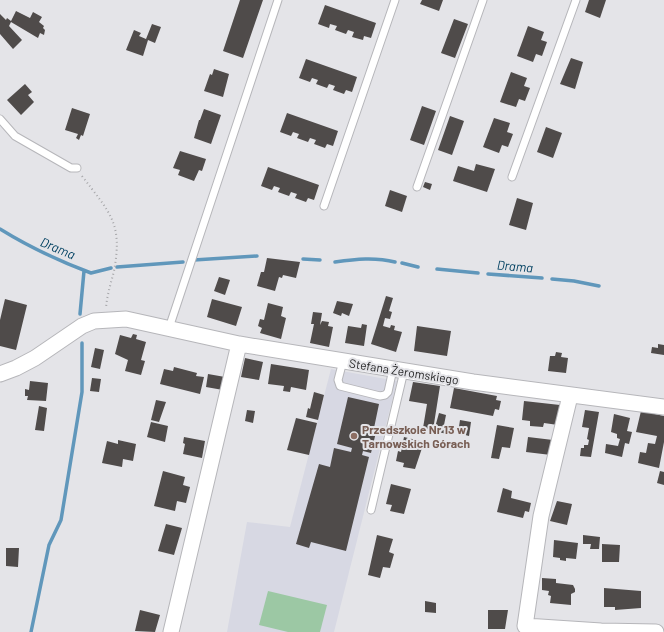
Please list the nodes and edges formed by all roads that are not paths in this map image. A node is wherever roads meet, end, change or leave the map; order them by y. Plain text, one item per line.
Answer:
1 (278, 0) edge
2 (395, 0) edge
3 (483, 0) edge
4 (576, 0) edge
5 (0, 119) edge
6 (77, 168) road end
7 (512, 177) dead end
8 (417, 187) dead end
9 (324, 206) dead end
10 (169, 328) junction
11 (239, 344) junction
12 (343, 361) junction
13 (398, 370) junction
14 (0, 374) edge
15 (570, 396) junction
16 (664, 407) edge
17 (371, 510) dead end
18 (525, 629) edge
19 (171, 632) edge
20 (656, 632) edge

1 - 10 lane
2 - 9 lane
3 - 8 lane
4 - 7 lane
5 - 6 lane
10 - 11 street, Stefana Żeromskiego
10 - 14 street, Stefana Żeromskiego
11 - 12 street, Stefana Żeromskiego
11 - 19 street
12 - 13 street, Stefana Żeromskiego
12 - 13 lane
13 - 15 street, Stefana Żeromskiego
13 - 17 lane
15 - 16 street, Stefana Żeromskiego
15 - 18 street
18 - 20 street

